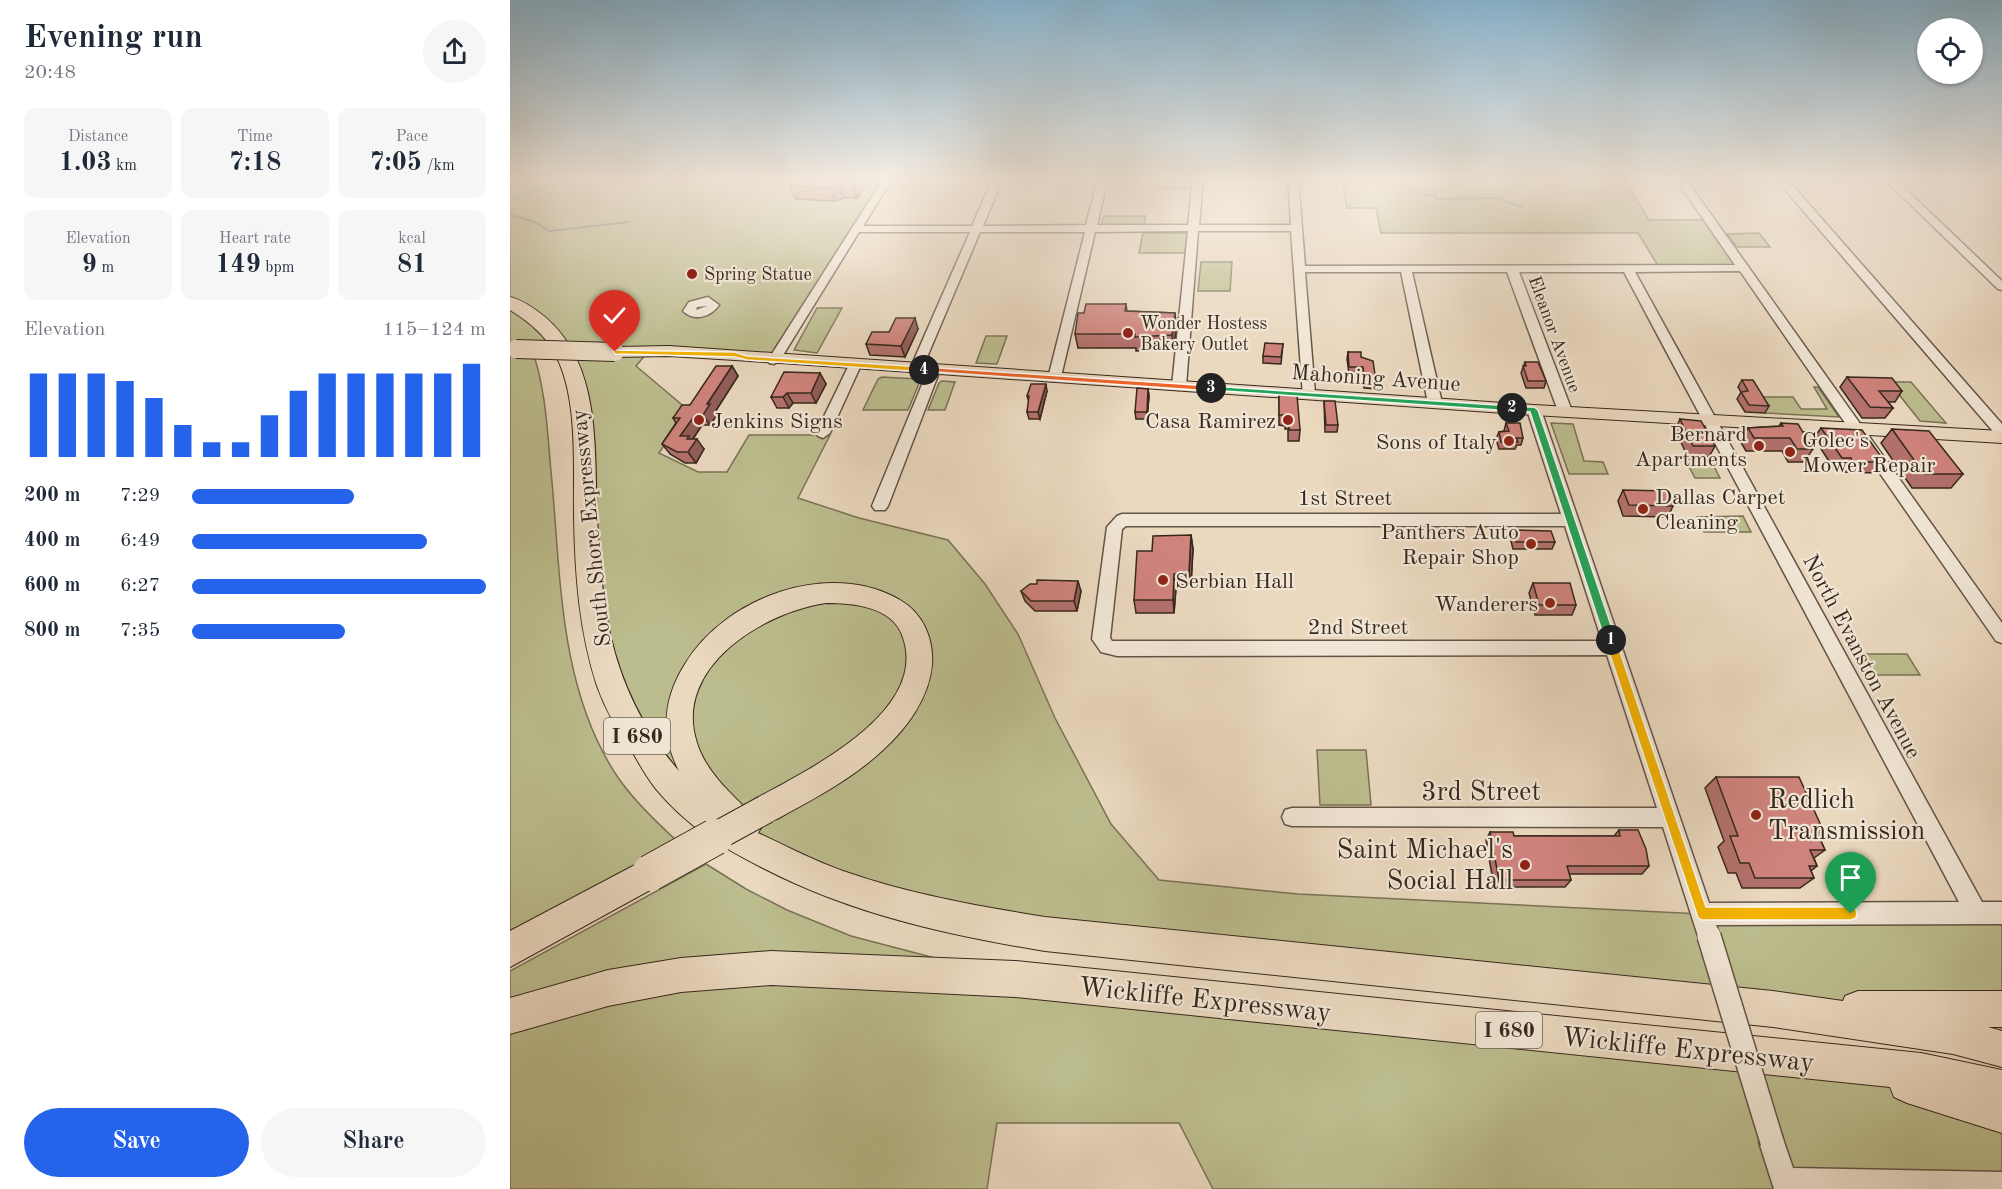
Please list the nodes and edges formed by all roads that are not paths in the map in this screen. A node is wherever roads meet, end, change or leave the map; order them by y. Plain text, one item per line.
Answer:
1 (853, 233) edge
2 (974, 233) edge
3 (1090, 233) edge
4 (1193, 233) edge
5 (1297, 233) edge
6 (1719, 233) edge
7 (1828, 233) edge
8 (1946, 233) edge
9 (1743, 268) junction
10 (1299, 269) junction
11 (1406, 269) junction
12 (1512, 269) junction
13 (1628, 269) junction
14 (2002, 287) edge
15 (510, 302) edge
16 (510, 349) edge
17 (774, 360) junction
18 (855, 365) junction
19 (916, 369) junction
20 (934, 370) junction
21 (1055, 378) junction
22 (1179, 386) junction
23 (1308, 394) junction
24 (1435, 403) junction
25 (1534, 410) junction
26 (1564, 411) junction
27 (1710, 420) junction
28 (1856, 429) junction
29 (823, 433) dead end
30 (2002, 435) edge
31 (880, 506) dead end
32 (1570, 520) junction
33 (2002, 636) edge
34 (1104, 645) joint
35 (1613, 648) junction
36 (1292, 817) dead end
37 (1670, 818) junction
38 (778, 859) junction
39 (1976, 914) junction
40 (2002, 914) edge
41 (1706, 925) junction
42 (1045, 934) joint
43 (510, 950) edge
44 (1773, 1009) junction
45 (2002, 1009) edge
46 (510, 1016) edge
47 (2002, 1049) edge
48 (1844, 1064) junction
49 (2002, 1089) edge
50 (2002, 1114) edge
51 (1786, 1185) edge
52 (2002, 1185) edge

1 - 17 street
2 - 19 street
3 - 21 street
4 - 22 street
5 - 10 street
6 - 9 street
7 - 30 street
8 - 14 street
9 - 13 street
9 - 28 street
10 - 11 street
10 - 23 street
11 - 12 street
11 - 24 street
12 - 13 street
12 - 26 street, Eleanor Avenue
13 - 27 street, North Evanston Avenue
15 - 38 highway, South Shore Expressway / I 680
16 - 17 main road, Mahoning Avenue, bridge
17 - 18 main road, Mahoning Avenue
18 - 19 main road, Mahoning Avenue
18 - 29 street
19 - 20 main road, Mahoning Avenue
20 - 21 main road, Mahoning Avenue
20 - 31 street
21 - 22 main road, Mahoning Avenue
22 - 23 main road, Mahoning Avenue
23 - 24 main road, Mahoning Avenue
24 - 25 main road, Mahoning Avenue
25 - 26 main road, Mahoning Avenue
25 - 32 street
26 - 27 main road, Mahoning Avenue
27 - 28 main road, Mahoning Avenue
27 - 39 street, North Evanston Avenue
28 - 30 main road, Mahoning Avenue
28 - 33 street
32 - 34 street, 1st Street
32 - 35 street
34 - 35 street, 2nd Street
35 - 37 street
36 - 37 street, 3rd Street
37 - 41 street
38 - 42 highway, South Shore Expressway / I 680
38 - 43 highway, bridge
39 - 40 street
39 - 41 street
41 - 51 street, bridge
42 - 44 highway, Wickliffe Expressway / I 680
44 - 45 highway
44 - 47 highway, Wickliffe Expressway / I 680
46 - 48 highway, Wickliffe Expressway / I 680
48 - 49 highway, Wickliffe Expressway / I 680
48 - 50 highway
51 - 52 street

